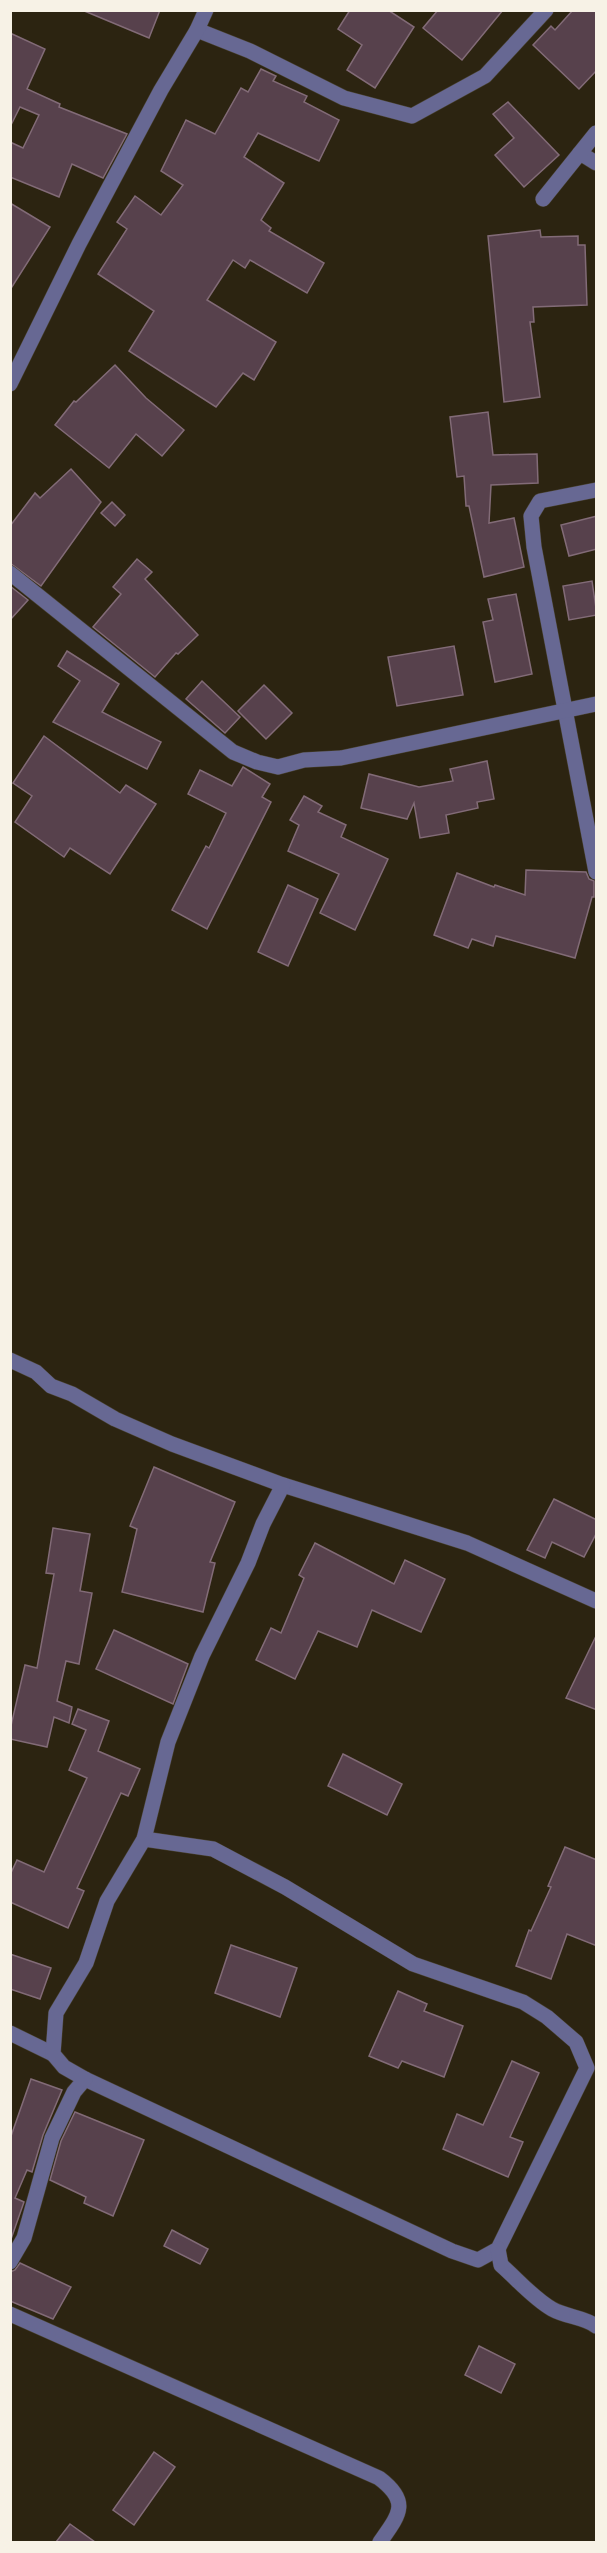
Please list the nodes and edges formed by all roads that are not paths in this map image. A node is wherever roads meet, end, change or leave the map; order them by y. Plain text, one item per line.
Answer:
1 (206, 10) edge
2 (546, 10) edge
3 (197, 30) junction
4 (597, 133) edge
5 (580, 153) junction
6 (597, 163) edge
7 (543, 199) dead end
8 (17, 354) edge
9 (10, 384) edge
10 (597, 490) edge
11 (10, 573) edge
12 (597, 704) edge
13 (565, 711) junction
14 (597, 872) edge
15 (10, 1360) edge
16 (283, 1485) junction
17 (597, 1601) edge
18 (144, 1839) junction
19 (10, 2033) edge
20 (53, 2054) junction
21 (85, 2079) junction
22 (498, 2249) junction
23 (10, 2262) edge
24 (10, 2314) edge
25 (597, 2326) edge
26 (380, 2542) edge

1 - 3 street
2 - 3 street
3 - 8 street
4 - 5 street
5 - 6 street
5 - 7 street
8 - 9 street
10 - 13 street
11 - 13 street
12 - 13 street
13 - 14 street
15 - 16 street
16 - 17 street
16 - 18 street
18 - 20 street
18 - 22 street
19 - 20 street
20 - 21 street
21 - 22 street
21 - 23 street
22 - 25 street
24 - 26 street

